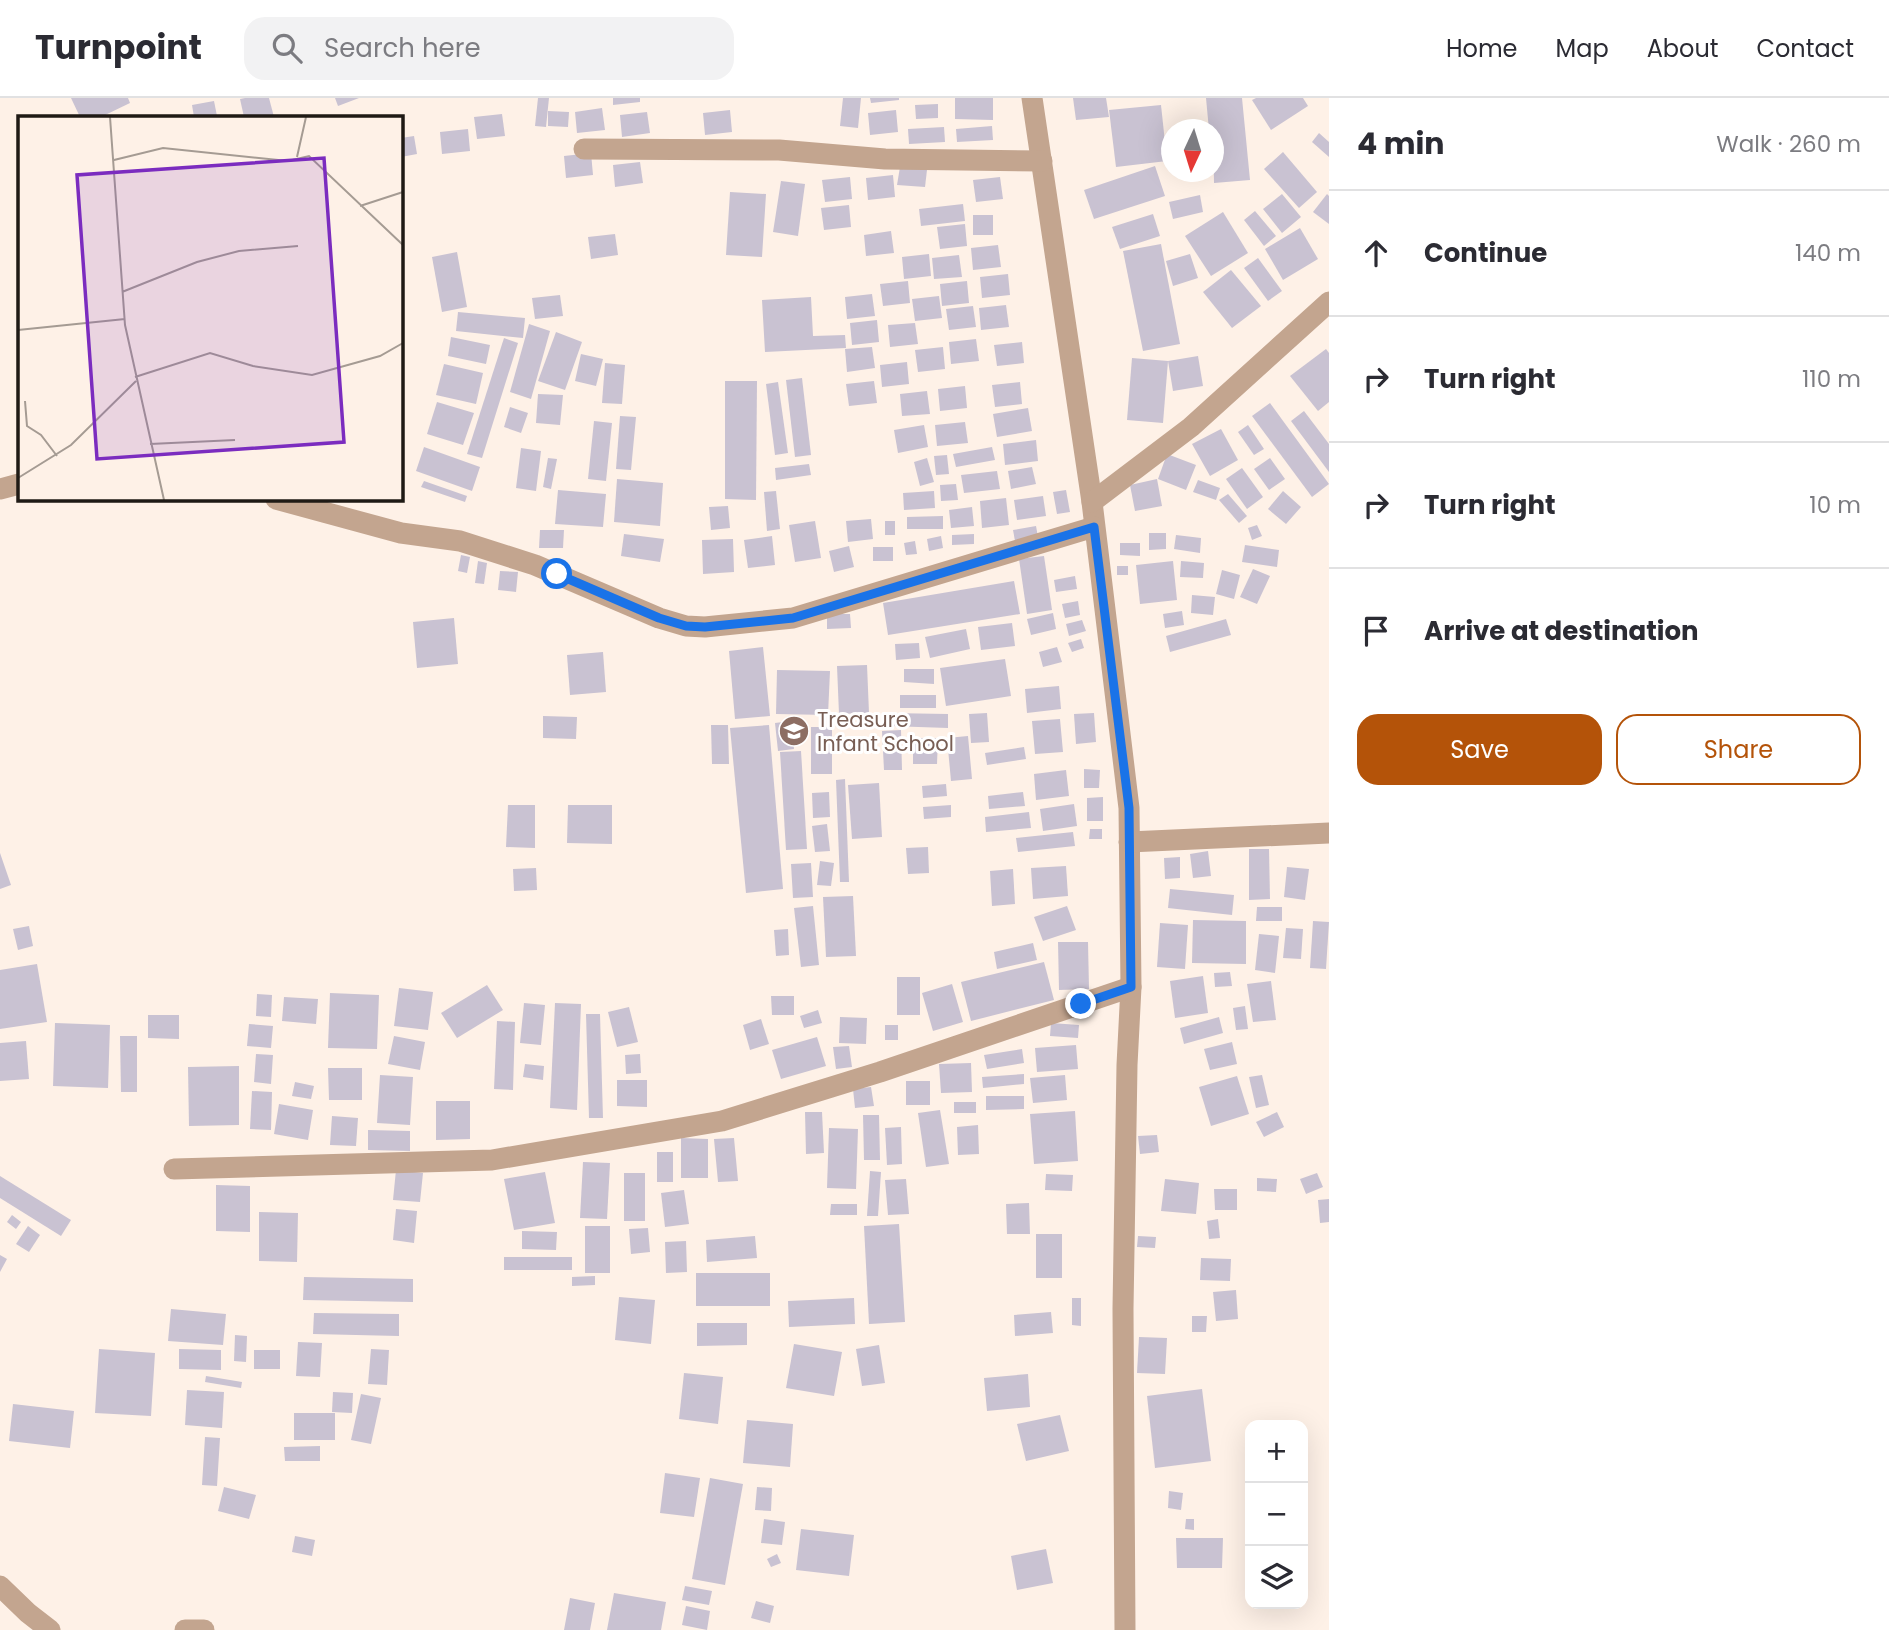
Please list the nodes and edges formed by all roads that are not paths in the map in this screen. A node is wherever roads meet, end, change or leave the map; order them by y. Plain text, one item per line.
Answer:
1 (1032, 98) edge
2 (584, 149) dead end
3 (1042, 161) junction
4 (1329, 302) edge
5 (18, 484) edge
6 (0, 489) edge
7 (280, 500) edge
8 (1092, 502) junction
9 (1094, 527) junction
10 (1329, 832) edge
11 (1129, 842) junction
12 (1131, 987) junction
13 (174, 1169) dead end
14 (0, 1586) edge
15 (50, 1630) edge
16 (185, 1630) edge
17 (204, 1630) edge
18 (1125, 1630) edge

1 - 3 street
2 - 3 street
3 - 8 street
4 - 8 street
5 - 6 street
7 - 9 street
8 - 9 street
9 - 11 street
10 - 11 street
11 - 12 street
12 - 13 street
12 - 18 street
14 - 15 street
16 - 17 street

